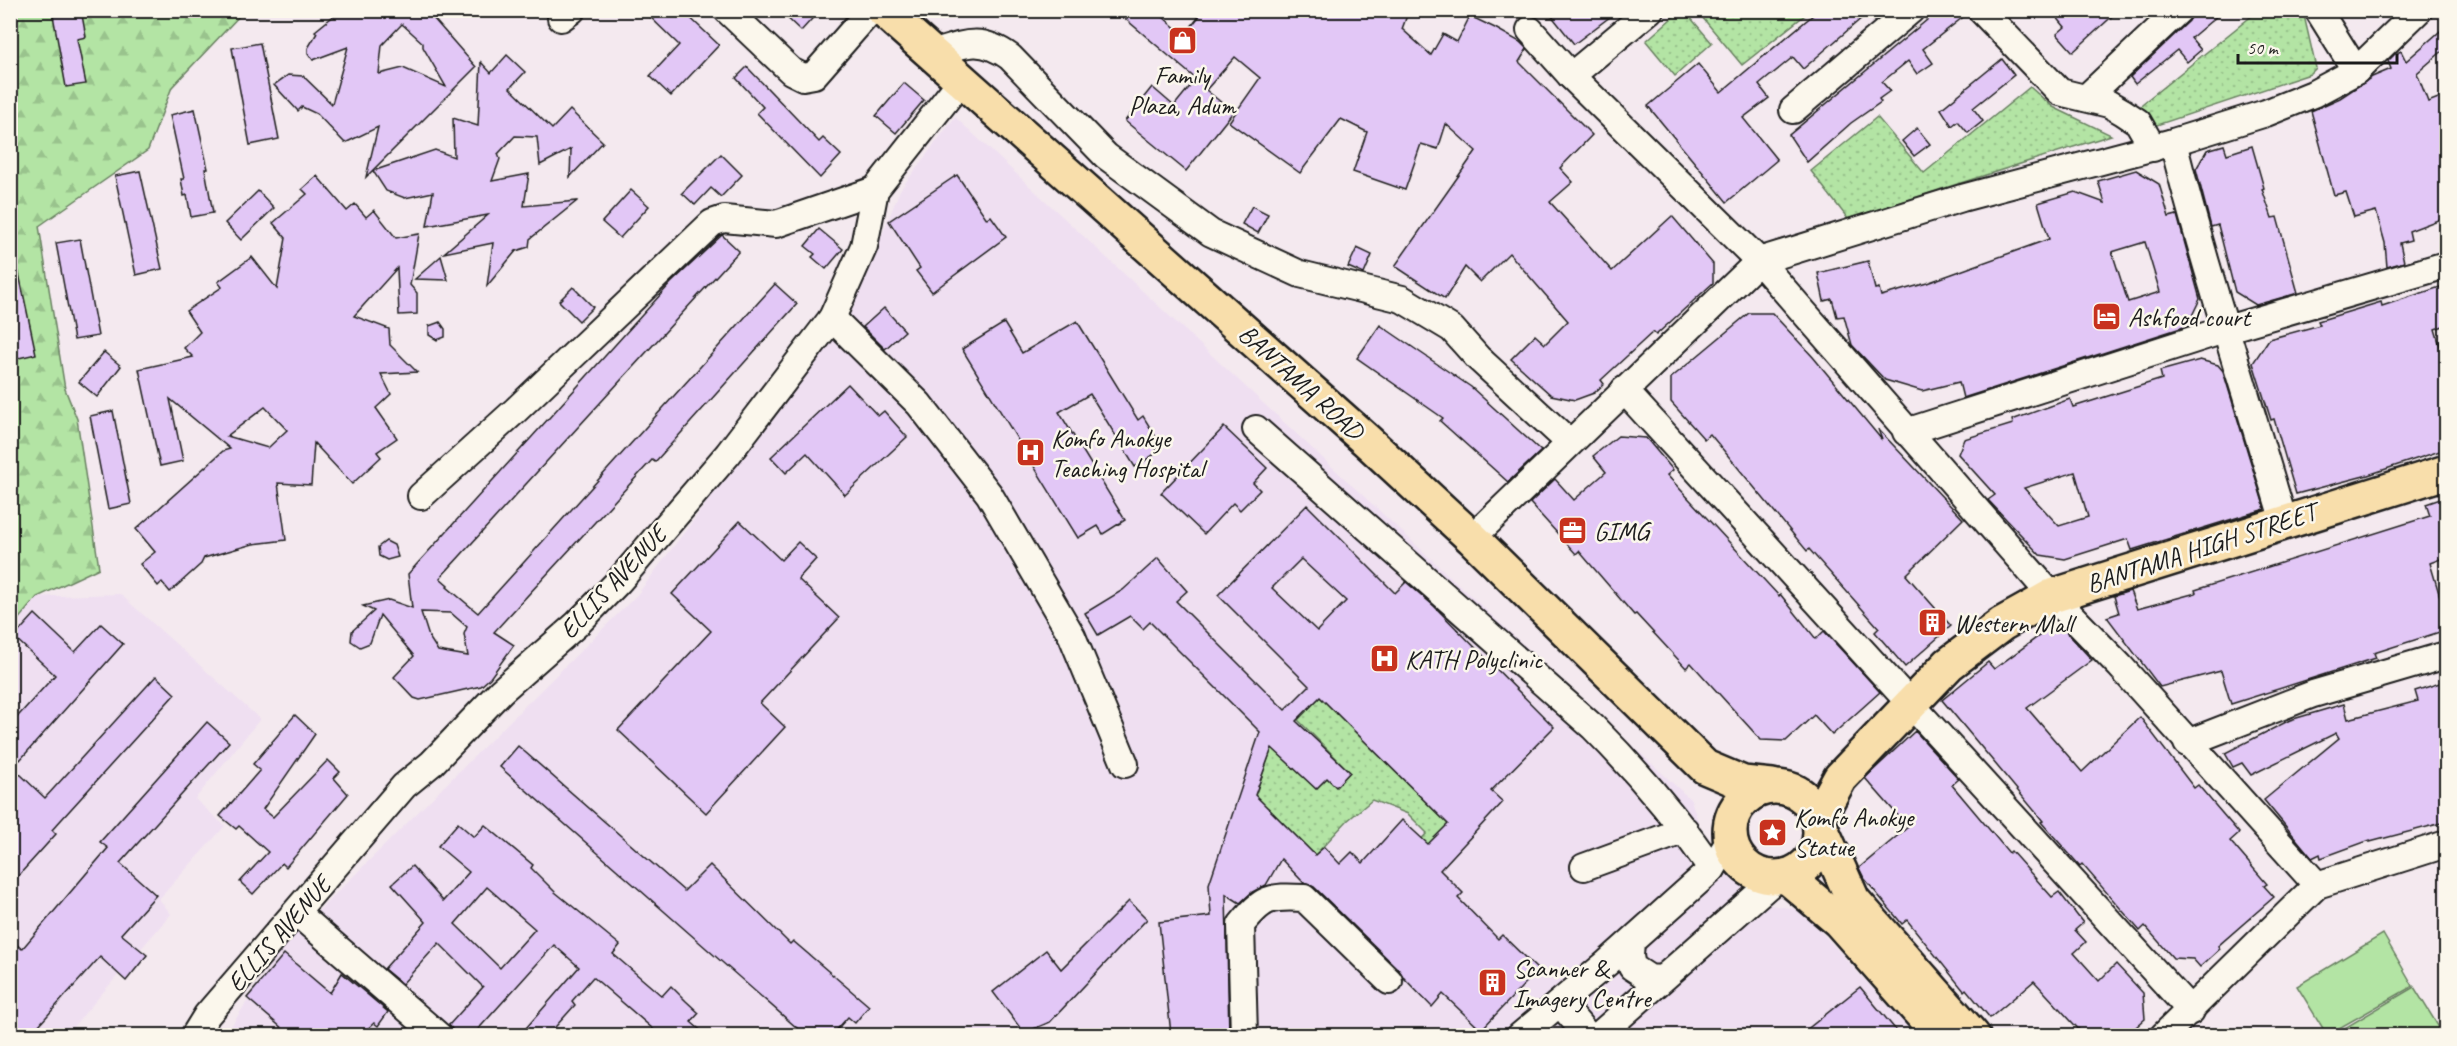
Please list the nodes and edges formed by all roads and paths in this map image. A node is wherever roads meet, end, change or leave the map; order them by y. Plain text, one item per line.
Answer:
1 (728, 10) edge
2 (871, 10) edge
3 (883, 10) edge
4 (1650, 10) edge
5 (1911, 10) edge
6 (1981, 10) edge
7 (2179, 10) edge
8 (2318, 10) edge
9 (2419, 10) edge
10 (1530, 30) dead end
11 (932, 54) junction
12 (2356, 71) junction
13 (1570, 76) junction
14 (961, 81) junction
15 (2086, 98) junction
16 (1793, 110) dead end
17 (2163, 145) junction
18 (875, 190) junction
19 (1759, 261) junction
20 (2446, 265) edge
21 (832, 318) junction
22 (2227, 329) junction
23 (1624, 390) junction
24 (1256, 429) dead end
25 (1906, 432) junction
26 (1570, 443) junction
27 (2446, 472) edge
28 (421, 496) dead end
29 (2284, 522) junction
30 (1472, 538) junction
31 (2052, 596) junction
32 (2446, 656) edge
33 (1910, 702) junction
34 (2187, 743) junction
35 (1125, 765) dead end
36 (1705, 767) junction
37 (1840, 778) junction
38 (1779, 787) junction
39 (1819, 822) junction
40 (1685, 830) junction
41 (1730, 832) junction
42 (2446, 844) edge
43 (1584, 867) dead end
44 (1712, 869) junction
45 (1782, 877) junction
46 (2317, 885) junction
47 (297, 913) junction
48 (1631, 942) junction
49 (1661, 979) junction
50 (1389, 981) dead end
51 (1560, 1004) junction
52 (2191, 1011) junction
53 (194, 1035) edge
54 (439, 1035) edge
55 (1244, 1035) edge
56 (1521, 1035) edge
57 (1588, 1035) edge
58 (1598, 1035) edge
59 (1941, 1035) edge
60 (1973, 1035) edge
61 (2163, 1035) edge

1 - 2 street
3 - 11 main road, BANTAMA ROAD
4 - 13 street
5 - 16 street
6 - 15 street
7 - 15 street
8 - 12 street
9 - 12 street
10 - 13 street
11 - 14 main road, BANTAMA ROAD
11 - 26 street
12 - 17 street
13 - 19 street
14 - 18 street, ELLIS AVENUE
14 - 30 main road, BANTAMA ROAD
15 - 17 street
17 - 19 street
17 - 22 street
18 - 21 street, ELLIS AVENUE
18 - 28 street
19 - 23 street
19 - 25 street
20 - 22 street
21 - 35 street
21 - 47 street, ELLIS AVENUE
22 - 25 street
22 - 29 street
23 - 26 street
23 - 33 street
24 - 40 street
25 - 31 street
26 - 30 street
27 - 29 main road, BANTAMA HIGH STREET
29 - 31 main road, BANTAMA HIGH STREET
30 - 36 main road, BANTAMA ROAD
31 - 33 main road, BANTAMA HIGH STREET
31 - 34 street
32 - 34 street
33 - 37 main road, BANTAMA HIGH STREET
33 - 52 street
34 - 46 street
36 - 38 main road
36 - 41 main road
37 - 38 main road
37 - 39 main road, BANTAMA HIGH STREET
38 - 39 main road
38 - 41 main road
39 - 45 main road
39 - 60 main road
40 - 43 street
40 - 44 street
41 - 44 street
41 - 45 main road
42 - 46 street
44 - 48 street
45 - 49 street
45 - 59 main road
46 - 52 street
47 - 53 street, ELLIS AVENUE
47 - 54 street
48 - 49 street
48 - 51 street
49 - 58 street
50 - 55 street
51 - 56 street
51 - 57 street
52 - 61 street

